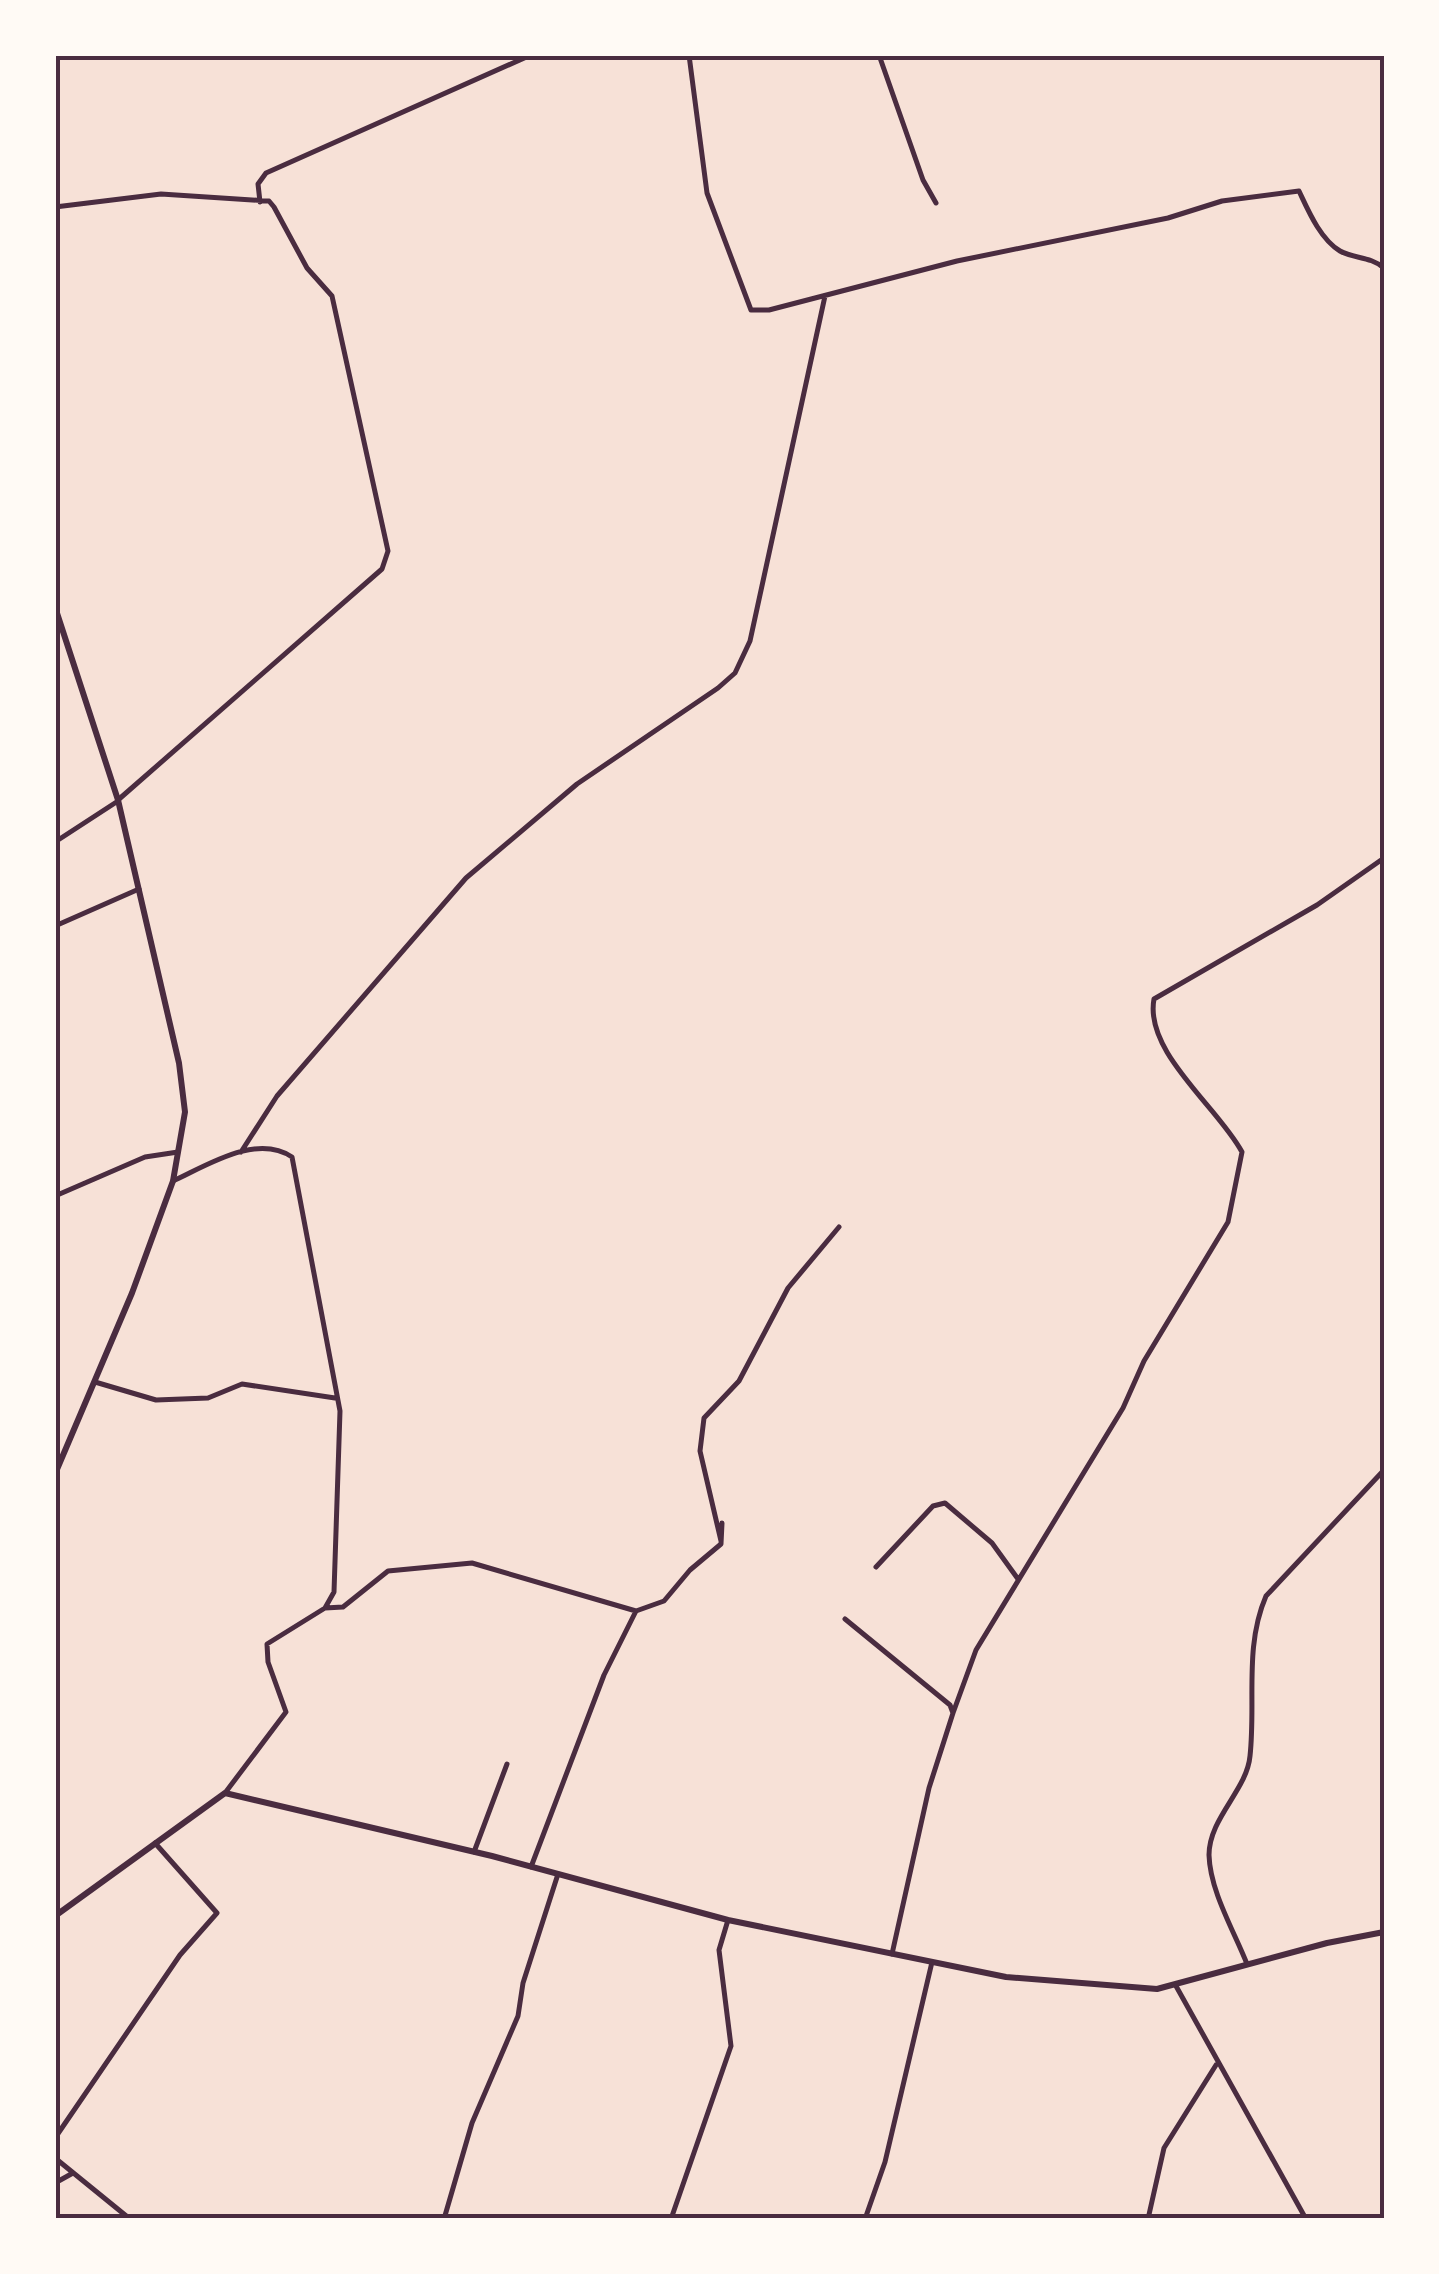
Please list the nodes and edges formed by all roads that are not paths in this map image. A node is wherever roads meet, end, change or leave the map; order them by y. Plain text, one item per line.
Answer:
1 (531, 55) edge
2 (689, 55) edge
3 (879, 55) edge
4 (260, 202) junction
5 (936, 202) dead end
6 (55, 207) edge
7 (1384, 268) edge
8 (825, 296) junction
9 (55, 607) edge
10 (118, 801) junction
11 (55, 842) edge
12 (1384, 858) edge
13 (138, 888) junction
14 (55, 926) edge
15 (178, 1152) junction
16 (241, 1152) junction
17 (172, 1180) junction
18 (55, 1196) edge
19 (839, 1226) dead end
20 (93, 1382) junction
21 (335, 1398) junction
22 (1384, 1470) edge
23 (55, 1474) edge
24 (722, 1523) dead end
25 (721, 1544) junction
26 (876, 1567) dead end
27 (1018, 1579) junction
28 (325, 1608) junction
29 (636, 1611) junction
30 (845, 1619) dead end
31 (953, 1713) junction
32 (506, 1764) dead end
33 (225, 1793) junction
34 (154, 1843) junction
35 (474, 1852) junction
36 (531, 1867) junction
37 (558, 1874) junction
38 (55, 1916) edge
39 (728, 1920) junction
40 (1384, 1932) edge
41 (892, 1954) junction
42 (932, 1962) junction
43 (1248, 1964) junction
44 (1176, 1986) junction
45 (1216, 2065) junction
46 (55, 2138) edge
47 (55, 2158) edge
48 (73, 2172) junction
49 (55, 2183) edge
50 (130, 2219) edge
51 (444, 2219) edge
52 (671, 2219) edge
53 (866, 2219) edge
54 (1148, 2219) edge
55 (1306, 2219) edge

1 - 4 street
2 - 8 street
3 - 5 street
4 - 6 street
4 - 10 street
7 - 8 street
8 - 16 street
9 - 10 street
10 - 11 street
10 - 13 street
12 - 27 street
13 - 14 street
13 - 15 street
15 - 17 street
15 - 18 street
16 - 17 street
16 - 21 street
17 - 20 street
19 - 25 street
20 - 21 street
20 - 23 street
21 - 28 street
22 - 43 street
24 - 25 street
25 - 29 street
26 - 27 street
27 - 31 street
28 - 29 street
28 - 33 street
29 - 36 street
30 - 31 street
31 - 41 street
32 - 35 street
33 - 34 street
33 - 35 street
34 - 38 street
34 - 46 street
35 - 36 street
36 - 37 street
37 - 39 street
37 - 51 street
39 - 41 street
39 - 52 street
40 - 43 street
41 - 42 street
42 - 44 street
42 - 53 street
43 - 44 street
44 - 45 street
45 - 54 street
45 - 55 street
47 - 48 street
48 - 49 street
48 - 50 street

